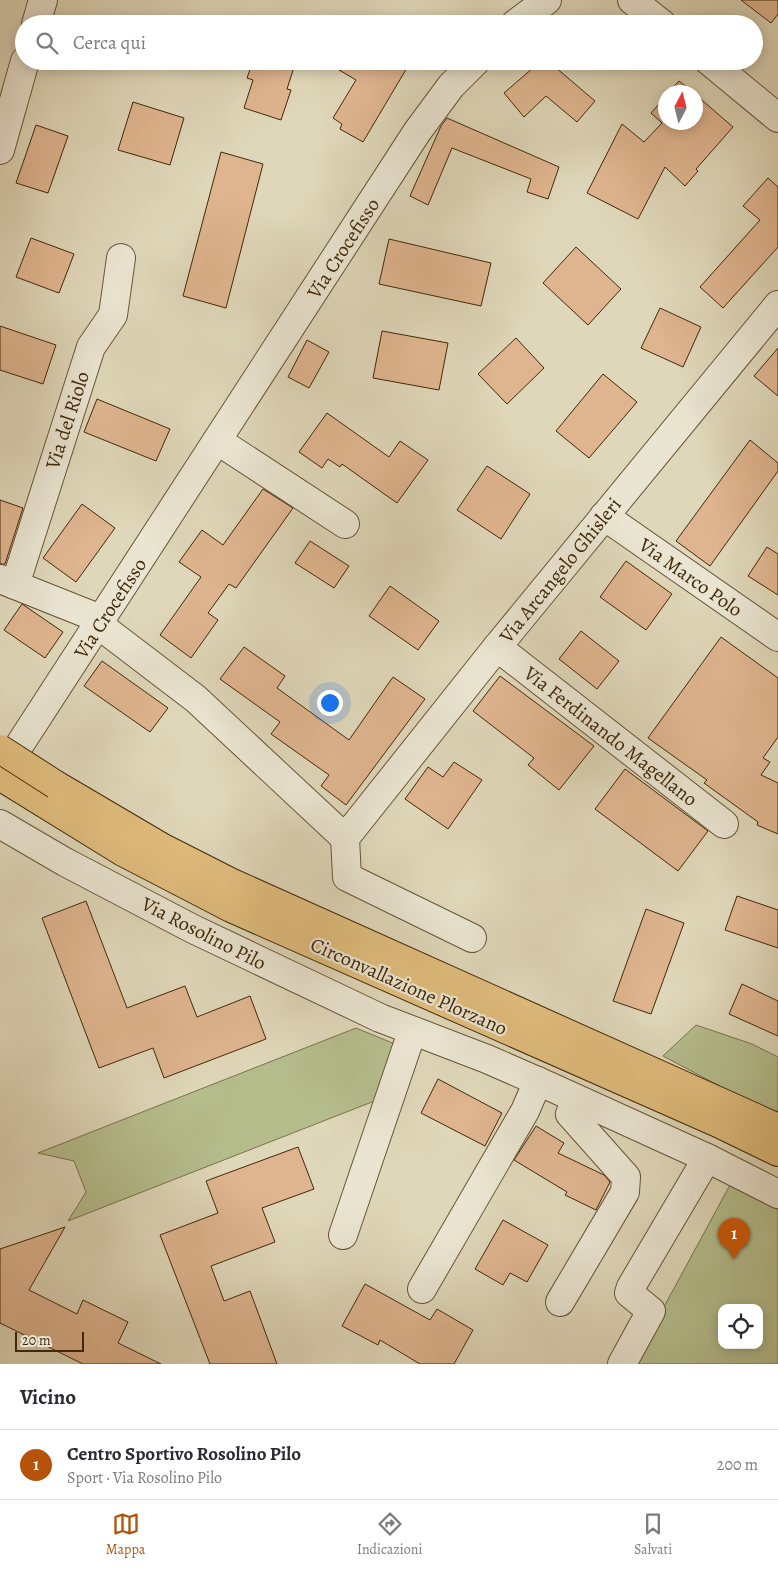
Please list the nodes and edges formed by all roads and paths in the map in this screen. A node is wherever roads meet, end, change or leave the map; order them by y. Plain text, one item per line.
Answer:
1 (43, 0) edge
2 (547, 0) edge
3 (632, 0) edge
4 (39, 15) edge
5 (527, 15) edge
6 (651, 15) edge
7 (15, 70) edge
8 (467, 70) edge
9 (720, 70) edge
10 (778, 118) edge
11 (0, 150) edge
12 (121, 258) dead end
13 (778, 305) edge
14 (218, 441) junction
15 (604, 516) junction
16 (345, 524) dead end
17 (7, 582) edge
18 (101, 622) junction
19 (778, 638) edge
20 (497, 647) junction
21 (0, 749) edge
22 (0, 775) edge
23 (52, 796) junction
24 (0, 824) edge
25 (724, 824) dead end
26 (345, 838) junction
27 (472, 938) dead end
28 (412, 1032) junction
29 (538, 1081) junction
30 (576, 1099) junction
31 (778, 1128) edge
32 (778, 1152) edge
33 (707, 1158) junction
34 (778, 1194) edge
35 (343, 1235) dead end
36 (422, 1288) dead end
37 (560, 1302) dead end
38 (622, 1364) edge

1 - 4 street
2 - 5 street
3 - 6 street
7 - 11 street
8 - 14 street, Via Crocefisso
9 - 10 street
12 - 17 street, Via del Riolo
13 - 15 street, Via Arcangelo Ghisleri
14 - 16 street
14 - 18 street, Via Crocefisso
15 - 19 street, Via Marco Polo
15 - 20 street, Via Arcangelo Ghisleri
17 - 18 street, Via del Riolo
18 - 22 street, Via Crocefisso
18 - 26 street
20 - 25 street, Via Ferdinando Magellano
20 - 26 street, Via Arcangelo Ghisleri
21 - 23 highway, bridge
22 - 23 highway
23 - 31 highway, Circonvallazione Plorzano
23 - 32 highway, Circonvallazione Plorzano
24 - 28 street, Via Rosolino Pilo
26 - 27 street
28 - 29 street, Via Rosolino Pilo
28 - 35 street
29 - 30 street, Via Rosolino Pilo
29 - 36 street
30 - 33 street, Via Rosolino Pilo
30 - 37 street
33 - 34 street, Via Rosolino Pilo
33 - 38 street

